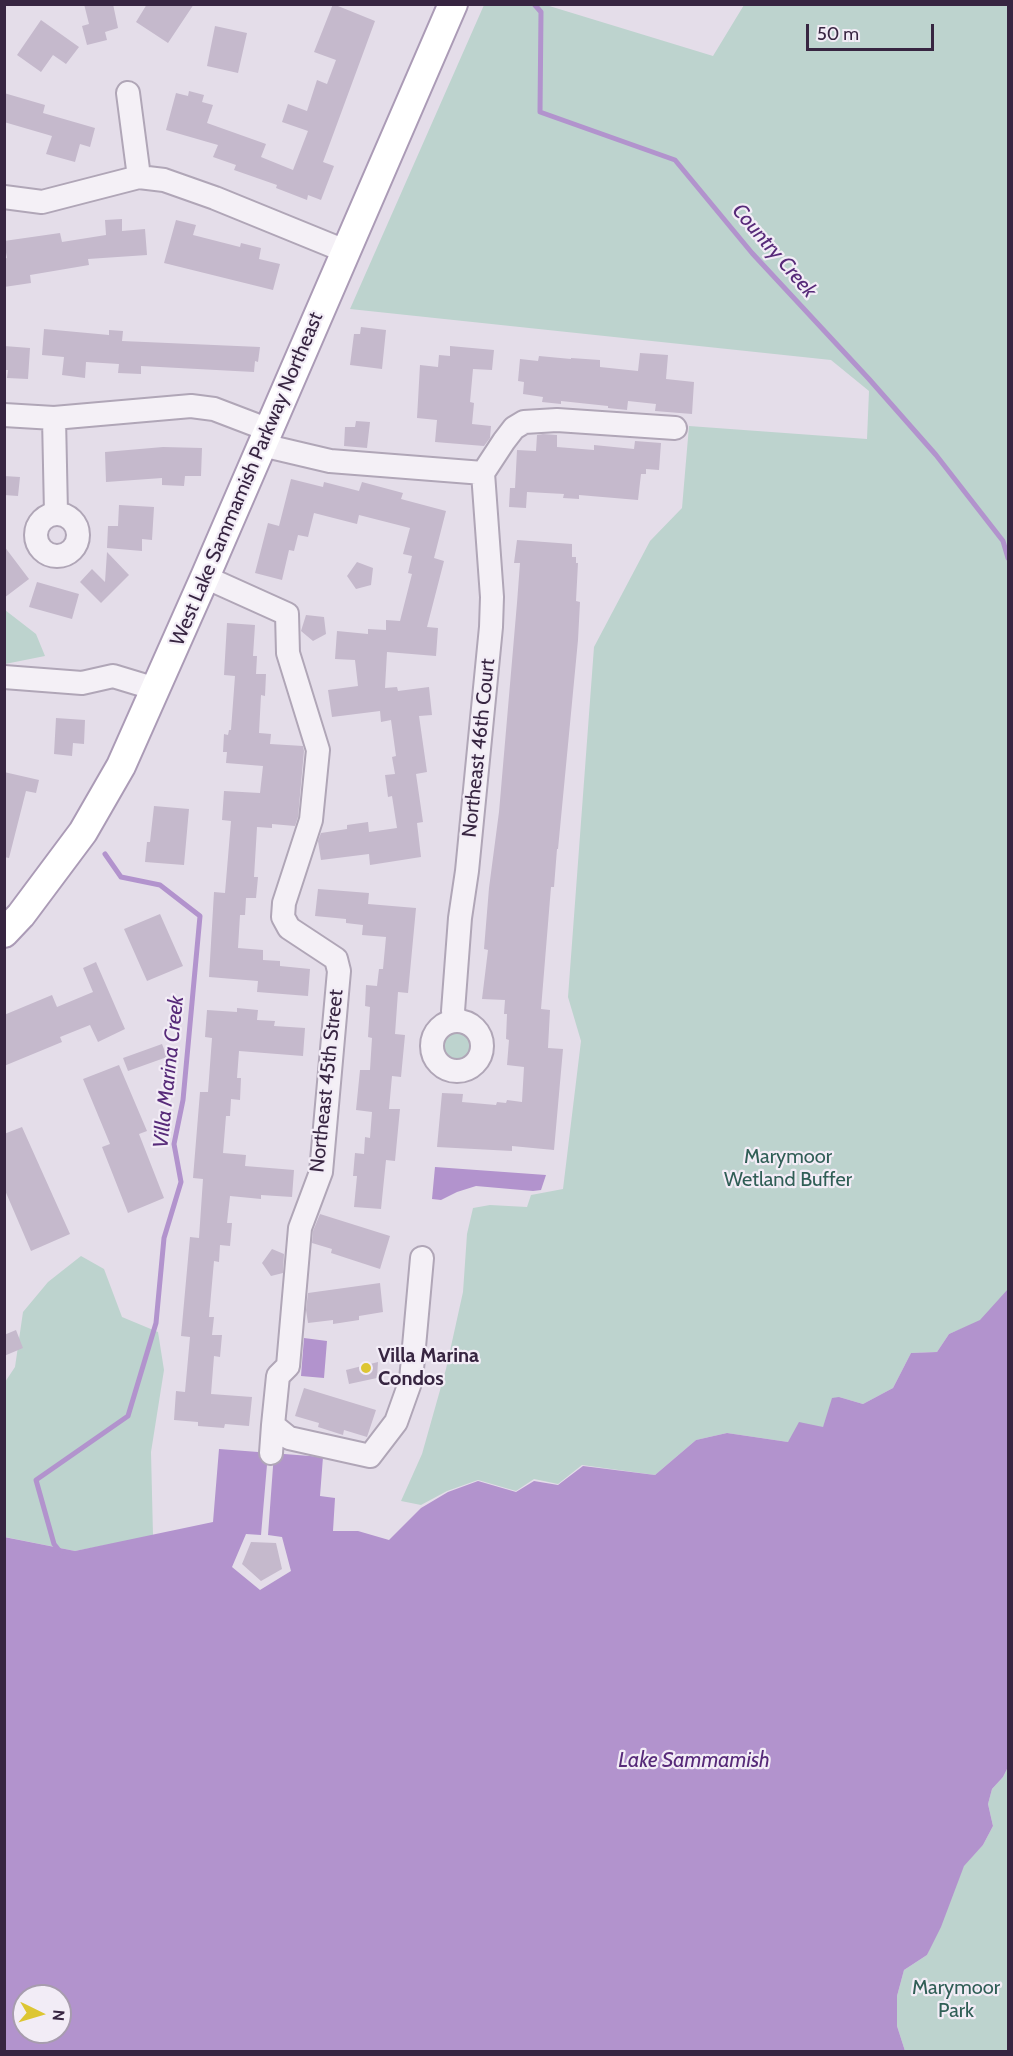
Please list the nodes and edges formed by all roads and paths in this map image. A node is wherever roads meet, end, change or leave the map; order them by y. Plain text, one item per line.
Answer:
1 (453, 4) edge
2 (128, 93) dead end
3 (138, 177) junction
4 (4, 197) edge
5 (345, 251) junction
6 (4, 415) edge
7 (54, 418) junction
8 (675, 428) dead end
9 (265, 437) junction
10 (483, 473) junction
11 (56, 513) dead end
12 (205, 577) junction
13 (4, 677) edge
14 (156, 689) junction
15 (4, 933) edge
16 (456, 1022) dead end
17 (422, 1258) dead end
18 (273, 1425) junction
19 (271, 1453) dead end

1 - 5 main road, West Lake Sammamish Parkway Northeast
2 - 3 street
3 - 4 street
3 - 5 street
5 - 9 main road, West Lake Sammamish Parkway Northeast
6 - 7 street
7 - 9 street
7 - 11 street
8 - 10 street
9 - 10 street
9 - 12 main road, West Lake Sammamish Parkway Northeast
10 - 16 street, Northeast 46th Court
12 - 14 main road, West Lake Sammamish Parkway Northeast
12 - 18 street, Northeast 45th Street
13 - 14 street
14 - 15 main road, West Lake Sammamish Parkway Northeast
17 - 18 street
18 - 19 street

